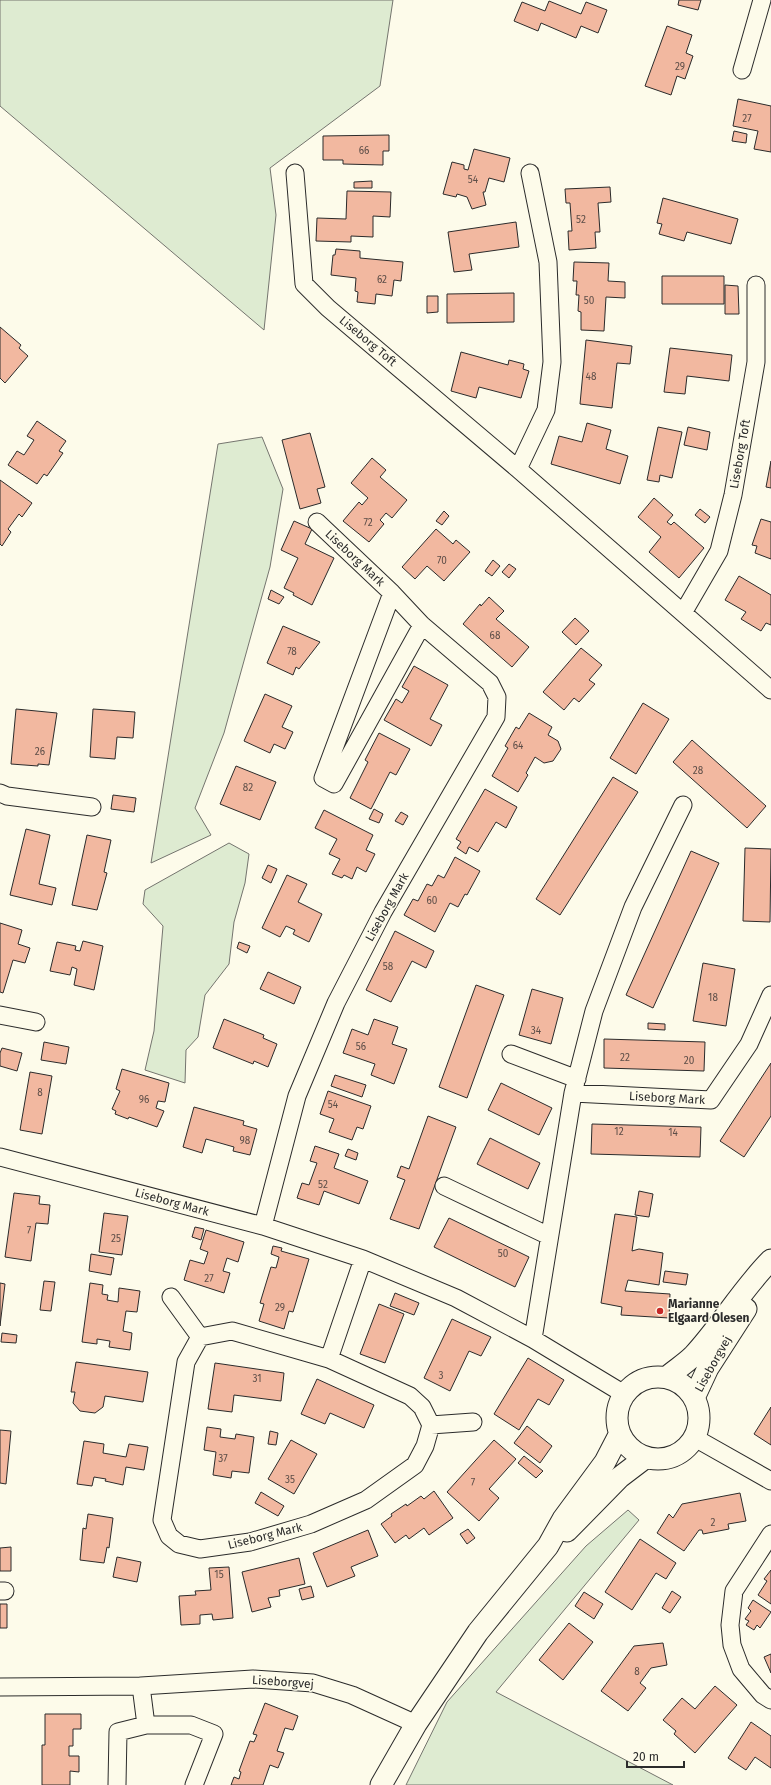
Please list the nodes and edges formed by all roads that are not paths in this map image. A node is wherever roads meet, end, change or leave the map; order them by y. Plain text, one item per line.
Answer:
1 (762, 0) edge
2 (742, 70) dead end
3 (295, 173) dead end
4 (530, 173) dead end
5 (756, 284) dead end
6 (518, 469) junction
7 (317, 522) dead end
8 (392, 593) junction
9 (683, 613) junction
10 (422, 625) junction
11 (771, 690) edge
12 (0, 793) edge
13 (683, 805) dead end
14 (92, 807) dead end
15 (771, 995) edge
16 (0, 1015) edge
17 (36, 1022) dead end
18 (512, 1054) dead end
19 (575, 1086) junction
20 (0, 1157) edge
21 (444, 1186) dead end
22 (263, 1226) junction
23 (549, 1236) junction
24 (364, 1259) junction
25 (771, 1260) edge
26 (771, 1269) edge
27 (171, 1296) dead end
28 (200, 1337) junction
29 (533, 1339) junction
30 (329, 1360) junction
31 (667, 1377) junction
32 (624, 1394) junction
33 (694, 1398) junction
34 (473, 1422) dead end
35 (431, 1425) junction
36 (619, 1434) junction
37 (695, 1438) junction
38 (645, 1458) junction
39 (771, 1481) edge
40 (771, 1534) edge
41 (548, 1546) junction
42 (141, 1686) junction
43 (0, 1687) edge
44 (771, 1700) edge
45 (416, 1724) junction
46 (146, 1725) junction
47 (117, 1785) edge
48 (194, 1785) edge
49 (381, 1785) edge

1 - 2 street
3 - 6 street, Liseborg Toft
4 - 6 street
5 - 9 street, Liseborg Toft
6 - 9 street, Liseborg Toft
7 - 8 street, Liseborg Mark
8 - 10 street, Liseborg Mark
8 - 10 street, Liseborg Mark
9 - 11 street, Liseborg Toft
10 - 22 street, Liseborg Mark
12 - 14 street
13 - 19 street
15 - 19 street, Liseborg Mark
16 - 17 street
18 - 19 street, Liseborg Mark
19 - 23 street
20 - 22 street, Liseborg Mark
21 - 23 street
22 - 24 street, Liseborg Mark
23 - 29 street
24 - 29 street, Liseborg Mark
24 - 30 street
25 - 31 street, Liseborgvej
26 - 33 street, Liseborgvej
27 - 28 street
28 - 30 street
28 - 35 street, Liseborg Mark
29 - 32 street, Liseborg Mark
30 - 35 street
31 - 32 street
31 - 33 street
32 - 36 street
33 - 37 street
34 - 35 street
36 - 38 street
36 - 41 street
37 - 38 street
37 - 39 street
38 - 41 street
40 - 44 street
41 - 45 street
42 - 43 street, Liseborgvej
42 - 45 street, Liseborgvej
42 - 46 street
45 - 49 street
46 - 47 street
46 - 48 street

